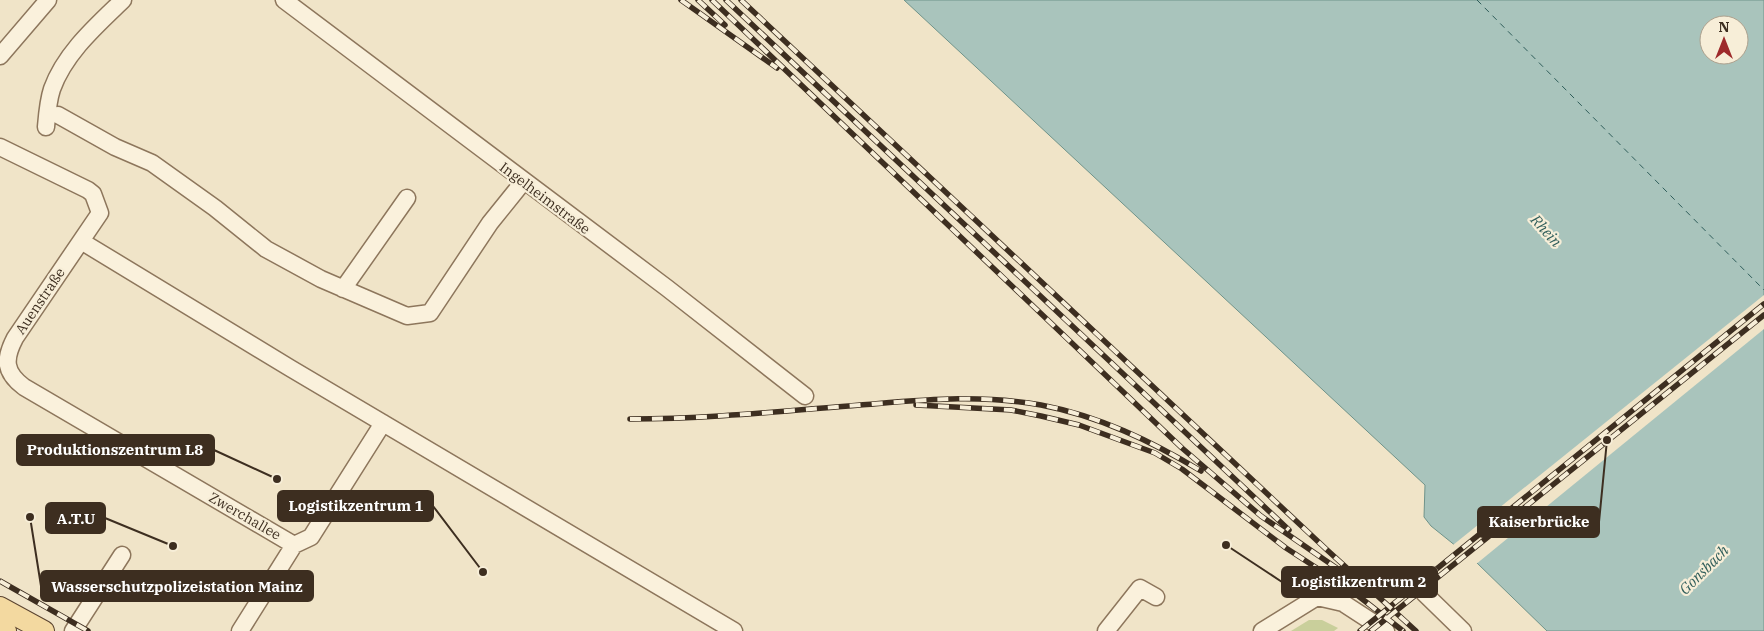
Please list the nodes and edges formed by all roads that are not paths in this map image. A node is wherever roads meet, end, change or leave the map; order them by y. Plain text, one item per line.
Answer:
1 (48, 0) edge
2 (123, 0) edge
3 (284, 0) edge
4 (0, 56) edge
5 (58, 115) dead end
6 (46, 127) dead end
7 (0, 146) edge
8 (523, 182) junction
9 (407, 198) dead end
10 (81, 241) junction
11 (343, 289) junction
12 (805, 396) dead end
13 (383, 424) junction
14 (187, 482) joint
15 (294, 545) junction
16 (122, 555) dead end
17 (1424, 593) dead end
18 (1156, 596) dead end
19 (0, 607) edge
20 (0, 628) edge
21 (244, 630) edge
22 (6, 631) edge
23 (44, 631) edge
24 (72, 631) edge
25 (734, 631) edge
26 (1106, 631) edge
27 (1262, 631) edge
28 (1386, 631) edge
29 (1464, 631) edge

1 - 4 street
2 - 6 street
3 - 8 street, Ingelheimstraße
5 - 11 street
7 - 10 street, Auenstraße
8 - 11 street
8 - 12 street, Ingelheimstraße
9 - 11 street
10 - 13 street
10 - 14 street, Auenstraße
13 - 15 street
13 - 25 street
14 - 15 street, Zwerchallee
15 - 21 street, Zwerchallee
16 - 24 street
17 - 29 street
18 - 26 street
19 - 23 main road
20 - 22 main road
27 - 28 street

